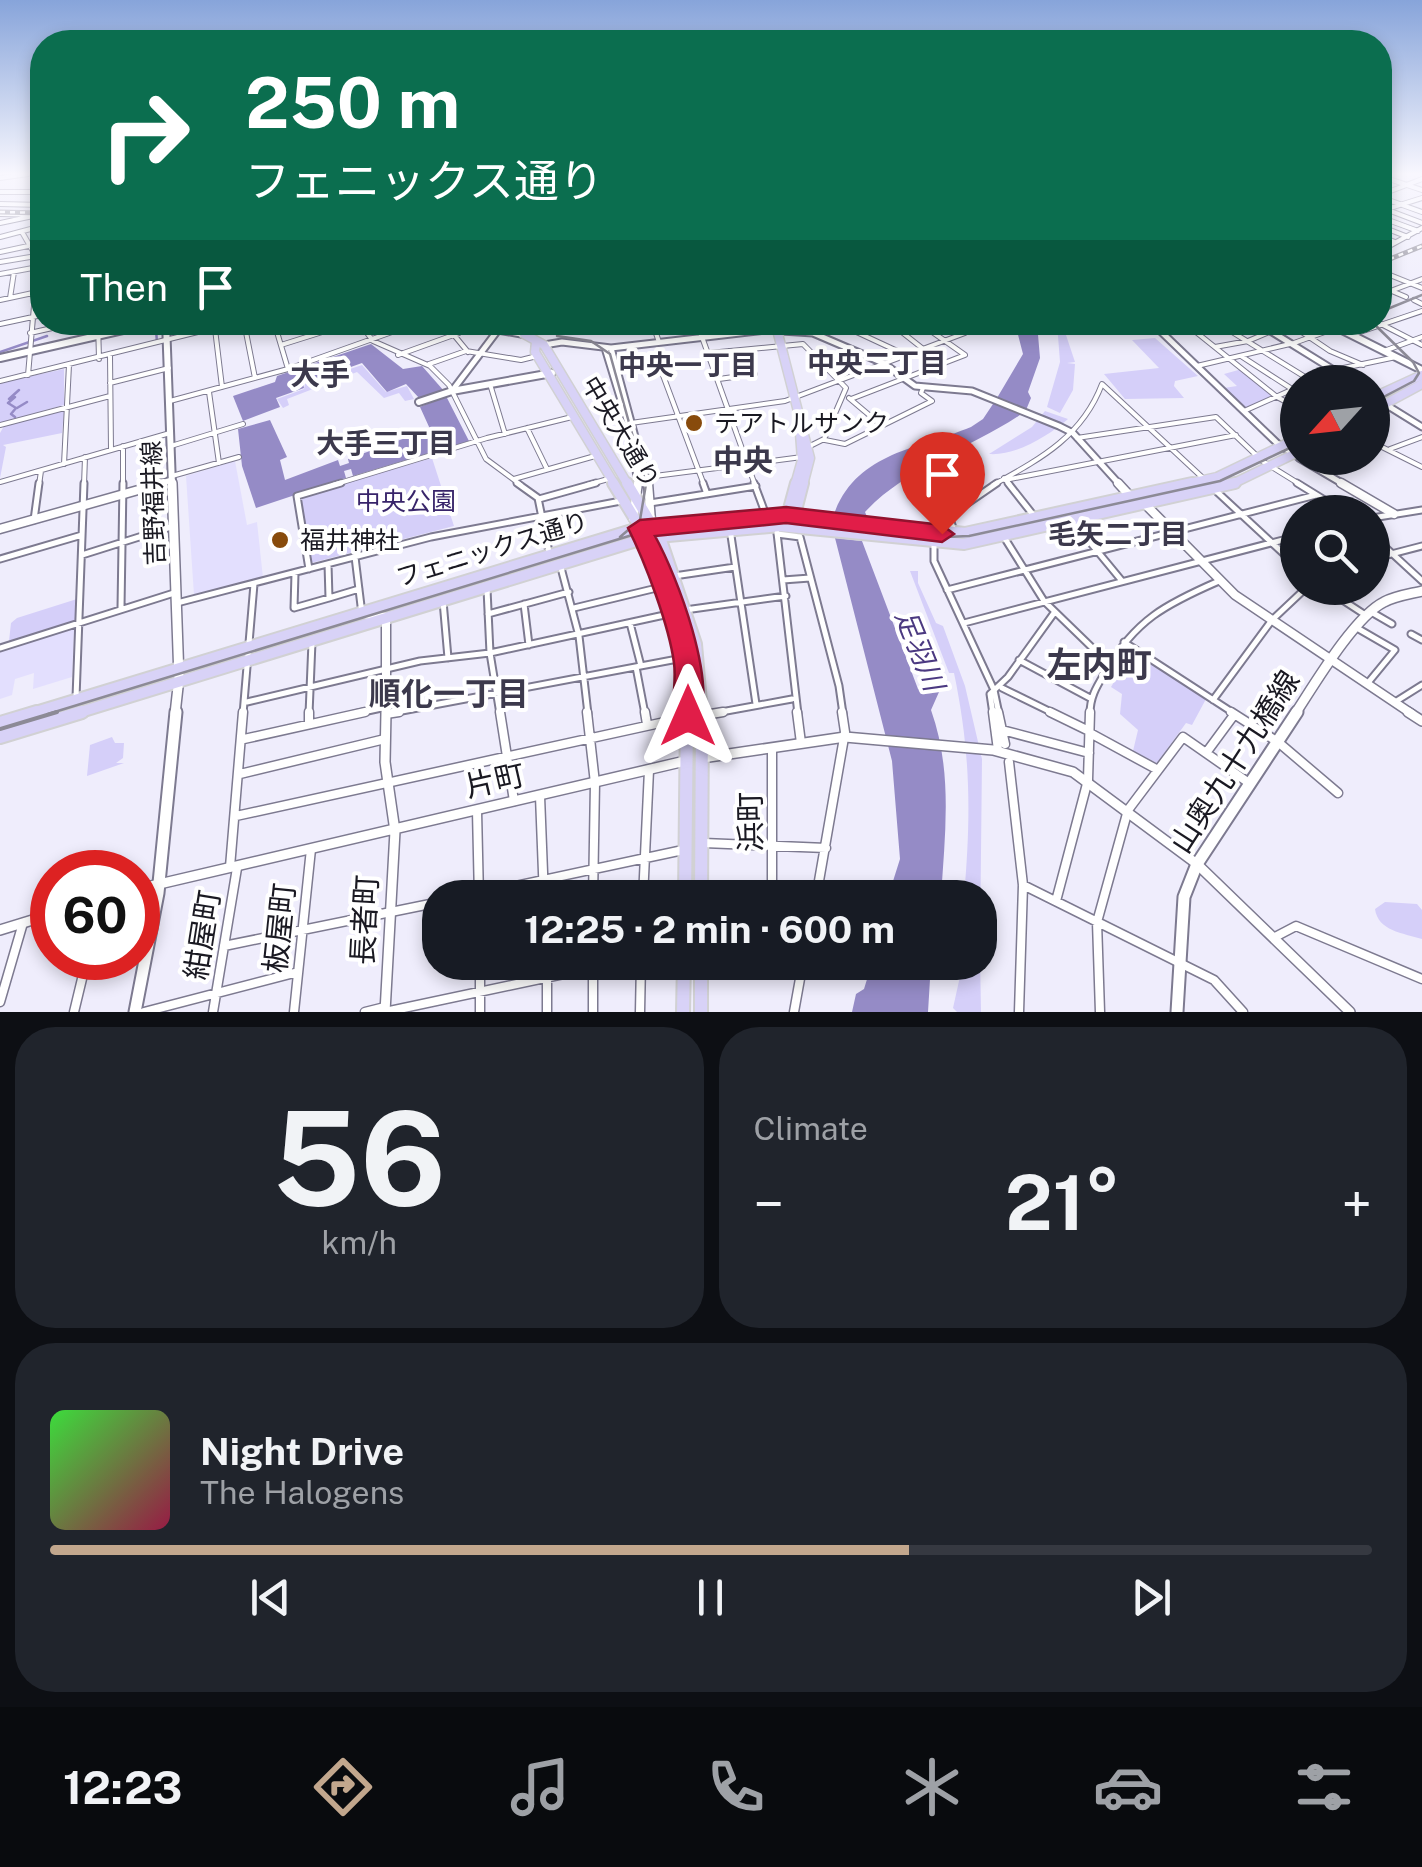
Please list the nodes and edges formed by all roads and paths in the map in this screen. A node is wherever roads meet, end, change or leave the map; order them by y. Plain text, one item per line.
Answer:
1 (1421, 226) edge
2 (30, 230) edge
3 (1392, 231) edge
4 (22, 232) junction
5 (0, 237) edge
6 (1408, 237) junction
7 (1392, 241) edge
8 (1398, 244) junction
9 (30, 246) joint
10 (1392, 246) edge
11 (0, 252) edge
12 (30, 260) edge
13 (0, 262) edge
14 (30, 264) edge
15 (14, 272) junction
16 (0, 274) edge
17 (1392, 276) edge
18 (1422, 279) edge
19 (1409, 284) junction
20 (1422, 288) edge
21 (1392, 289) edge
22 (1392, 291) edge
23 (30, 294) edge
24 (10, 298) junction
25 (1406, 298) dead end
26 (0, 300) edge
27 (1414, 300) dead end
28 (1422, 304) edge
29 (1422, 311) edge
30 (30, 318) edge
31 (1392, 320) edge
32 (0, 324) edge
33 (1392, 330) edge
34 (30, 333) edge
35 (103, 335) edge
36 (167, 335) edge
37 (191, 335) edge
38 (216, 335) edge
39 (244, 335) edge
40 (278, 335) edge
41 (314, 335) edge
42 (368, 335) edge
43 (386, 335) edge
44 (454, 335) joint
45 (495, 335) edge
46 (526, 335) edge
47 (656, 335) edge
48 (717, 335) edge
49 (778, 335) edge
50 (817, 335) edge
51 (863, 335) edge
52 (906, 335) edge
53 (936, 335) edge
54 (959, 335) edge
55 (1164, 335) edge
56 (1202, 335) edge
57 (1238, 335) edge
58 (1262, 335) edge
59 (1279, 335) edge
60 (1353, 335) edge
61 (1361, 335) edge
62 (99, 336) junction
63 (1311, 336) joint
64 (702, 337) junction
65 (1357, 337) junction
66 (1422, 337) edge
67 (373, 340) junction
68 (945, 340) junction
69 (1248, 341) junction
70 (1412, 341) junction
71 (167, 342) junction
72 (658, 342) junction
73 (1294, 343) junction
74 (540, 344) junction
75 (780, 344) junction
76 (281, 345) junction
77 (1422, 346) edge
78 (1214, 347) junction
79 (608, 348) junction
80 (923, 348) junction
81 (29, 351) junction
82 (729, 351) junction
83 (1264, 351) junction
84 (1384, 351) junction
85 (468, 352) junction
86 (482, 353) junction
87 (709, 353) junction
88 (906, 355) junction
89 (110, 356) junction
90 (396, 356) junction
91 (537, 356) junction
92 (1240, 356) junction
93 (1396, 357) junction
94 (0, 358) edge
95 (99, 358) junction
96 (751, 359) dead end
97 (1229, 359) junction
98 (658, 362) dead end
99 (429, 364) junction
100 (882, 364) junction
101 (69, 365) junction
102 (1285, 365) edge
103 (1327, 365) edge
104 (1364, 365) edge
105 (1369, 365) edge
106 (1197, 366) junction
107 (169, 368) junction
108 (288, 369) junction
109 (559, 372) junction
110 (1422, 373) edge
111 (548, 374) junction
112 (756, 374) dead end
113 (28, 375) junction
114 (256, 378) junction
115 (719, 379) junction
116 (903, 379) junction
117 (1280, 379) edge
118 (838, 380) junction
119 (0, 381) edge
120 (110, 383) junction
121 (490, 384) junction
122 (1422, 384) edge
123 (222, 387) junction
124 (922, 388) junction
125 (1390, 389) edge
126 (209, 391) junction
127 (449, 392) junction
128 (110, 396) junction
129 (1280, 396) edge
130 (842, 397) junction
131 (1277, 397) junction
132 (792, 398) junction
133 (851, 399) junction
134 (1280, 399) edge
135 (170, 401) junction
136 (420, 402) dead end
137 (1390, 402) edge
138 (69, 407) junction
139 (1390, 407) edge
140 (730, 409) junction
141 (1244, 411) junction
142 (681, 416) junction
143 (572, 417) junction
144 (630, 423) junction
145 (243, 424) dead end
146 (0, 425) edge
147 (881, 425) junction
148 (1148, 427) junction
149 (1422, 427) edge
150 (527, 428) junction
151 (800, 430) junction
152 (170, 433) junction
153 (215, 433) junction
154 (505, 434) junction
155 (1073, 434) junction
156 (1236, 435) junction
157 (1422, 437) edge
158 (476, 439) junction
159 (824, 439) junction
160 (1280, 445) edge
161 (123, 446) junction
162 (171, 446) junction
163 (808, 447) junction
164 (1170, 448) junction
165 (1280, 448) edge
166 (1390, 449) joint
167 (111, 450) junction
168 (85, 456) junction
169 (595, 456) junction
170 (239, 457) dead end
171 (802, 457) junction
172 (1260, 458) junction
173 (747, 462) junction
174 (1098, 462) junction
175 (219, 463) junction
176 (1280, 463) edge
177 (64, 464) junction
178 (1272, 467) junction
179 (1422, 467) edge
180 (547, 469) junction
181 (698, 470) junction
182 (40, 471) junction
183 (1329, 475) edge
184 (172, 478) junction
185 (1004, 478) junction
186 (514, 479) junction
187 (608, 479) junction
188 (644, 480) junction
189 (1205, 481) junction
190 (0, 482) edge
191 (627, 486) junction
192 (756, 486) junction
193 (1214, 490) junction
194 (707, 494) junction
195 (120, 495) junction
196 (1316, 495) edge
197 (1132, 498) junction
198 (538, 499) junction
199 (621, 501) junction
200 (650, 503) junction
201 (638, 504) junction
202 (1147, 505) junction
203 (1280, 505) edge
204 (83, 506) junction
205 (1422, 510) edge
206 (1394, 514) junction
207 (1242, 515) junction
208 (1390, 515) edge
209 (541, 516) junction
210 (1068, 517) junction
211 (1036, 519) junction
212 (34, 520) junction
213 (786, 522) junction
214 (174, 526) junction
215 (0, 529) edge
216 (730, 529) junction
217 (646, 530) junction
218 (1174, 533) junction
219 (956, 534) junction
220 (82, 535) junction
221 (1003, 536) junction
222 (930, 540) junction
223 (1280, 540) edge
224 (1271, 542) junction
225 (120, 543) junction
226 (1422, 546) edge
227 (1280, 550) edge
228 (1098, 552) junction
229 (1391, 552) joint
230 (550, 554) junction
231 (82, 555) junction
232 (355, 557) junction
233 (0, 559) edge
234 (1200, 560) junction
235 (328, 564) junction
236 (560, 564) junction
237 (736, 567) junction
238 (309, 569) junction
239 (1024, 571) junction
240 (295, 573) junction
241 (674, 576) junction
242 (810, 578) junction
243 (783, 580) junction
244 (1122, 581) junction
245 (1218, 581) junction
246 (1422, 581) edge
247 (254, 584) junction
248 (486, 586) junction
249 (664, 586) junction
250 (359, 589) junction
251 (947, 590) junction
252 (1422, 591) edge
253 (177, 592) junction
254 (569, 592) junction
255 (786, 596) junction
256 (329, 598) junction
257 (443, 600) junction
258 (1044, 601) junction
259 (742, 602) junction
260 (177, 603) junction
261 (524, 604) junction
262 (1288, 605) edge
263 (1353, 605) edge
264 (573, 608) junction
265 (121, 610) junction
266 (685, 610) junction
267 (672, 613) junction
268 (1054, 613) junction
269 (362, 614) junction
270 (488, 614) junction
271 (1369, 614) junction
272 (386, 618) junction
273 (1272, 620) junction
274 (81, 622) junction
275 (630, 623) junction
276 (964, 623) junction
277 (1392, 624) dead end
278 (1358, 628) junction
279 (1411, 634) dead end
280 (579, 636) junction
281 (312, 640) junction
282 (1422, 640) edge
283 (1123, 641) junction
284 (529, 645) junction
285 (0, 648) edge
286 (250, 653) junction
287 (490, 654) junction
288 (686, 657) junction
289 (448, 658) junction
290 (1019, 660) junction
291 (1331, 660) junction
292 (1110, 665) junction
293 (638, 666) junction
294 (386, 669) junction
295 (179, 675) junction
296 (583, 677) junction
297 (1367, 684) junction
298 (1422, 685) edge
299 (312, 686) junction
300 (998, 689) junction
301 (496, 692) junction
302 (793, 698) junction
303 (1090, 698) junction
304 (1213, 700) junction
305 (76, 701) junction
306 (247, 702) junction
307 (1395, 702) junction
308 (756, 704) junction
309 (386, 711) junction
310 (1234, 714) junction
311 (702, 716) junction
312 (688, 718) junction
313 (1422, 720) edge
314 (0, 722) edge
315 (309, 724) junction
316 (646, 724) junction
317 (1002, 730) junction
318 (1090, 732) junction
319 (0, 737) edge
320 (589, 737) junction
321 (845, 737) junction
322 (244, 739) junction
323 (385, 739) junction
324 (1278, 742) junction
325 (801, 743) junction
326 (772, 747) junction
327 (999, 748) junction
328 (1089, 753) junction
329 (1206, 753) junction
330 (506, 755) junction
331 (694, 759) junction
332 (1008, 762) dead end
333 (650, 770) junction
334 (1158, 770) junction
335 (240, 774) junction
336 (387, 780) junction
337 (1088, 780) junction
338 (595, 783) junction
339 (1250, 784) junction
340 (1338, 793) dead end
341 (540, 796) junction
342 (514, 803) junction
343 (1128, 810) junction
344 (476, 811) junction
345 (236, 816) junction
346 (395, 831) junction
347 (701, 842) junction
348 (775, 843) junction
349 (826, 848) junction
350 (686, 849) junction
351 (312, 850) junction
352 (644, 858) junction
353 (1198, 864) junction
354 (233, 866) junction
355 (594, 869) junction
356 (160, 872) edge
357 (478, 880) edge
358 (544, 880) joint
359 (594, 880) edge
360 (643, 880) edge
361 (685, 880) edge
362 (701, 880) edge
363 (773, 880) edge
364 (820, 880) edge
365 (160, 882) edge
366 (1023, 885) junction
367 (1056, 901) junction
368 (422, 906) edge
369 (391, 912) junction
370 (30, 920) edge
371 (24, 922) junction
372 (1097, 922) junction
373 (0, 930) edge
374 (303, 930) junction
375 (1275, 937) junction
376 (224, 946) junction
377 (1180, 961) junction
378 (298, 972) junction
379 (1422, 978) edge
380 (81, 980) edge
381 (141, 980) edge
382 (480, 980) edge
383 (538, 980) edge
384 (548, 980) edge
385 (593, 980) edge
386 (641, 980) edge
387 (684, 980) edge
388 (701, 980) edge
389 (800, 980) edge
390 (216, 992) junction
391 (480, 992) junction
392 (0, 1002) edge
393 (386, 1010) edge
394 (1179, 1010) edge
395 (74, 1012) edge
396 (135, 1012) edge
397 (144, 1012) edge
398 (213, 1012) edge
399 (294, 1012) edge
400 (365, 1012) edge
401 (480, 1012) edge
402 (547, 1012) edge
403 (593, 1012) edge
404 (640, 1012) edge
405 (683, 1012) edge
406 (701, 1012) edge
407 (794, 1012) edge
408 (1019, 1012) edge
409 (1100, 1012) edge
410 (1244, 1012) edge
411 (1350, 1012) edge

1 - 6 street
2 - 4 street
3 - 6 street
4 - 5 street
4 - 9 street
6 - 8 street
7 - 8 street
8 - 10 street
9 - 11 street
12 - 13 street
14 - 15 street
15 - 16 street
15 - 24 street
17 - 19 street
18 - 19 street
19 - 20 street
19 - 21 street
22 - 25 street
23 - 24 street
24 - 26 street
27 - 28 street
29 - 31 street
30 - 32 street
33 - 70 street
34 - 81 street
35 - 62 main road
36 - 71 main road, 吉野福井線
37 - 71 street
38 - 123 street
39 - 114 street
40 - 76 street
41 - 76 street
42 - 67 street
43 - 67 street
44 - 85 street
44 - 90 street
45 - 86 street
46 - 74 main road
47 - 72 street
48 - 64 street
49 - 75 main road
50 - 100 street
51 - 88 street
52 - 80 street
53 - 68 street
54 - 68 street
55 - 106 street
56 - 78 street
57 - 69 street
58 - 69 street
59 - 73 street
60 - 65 main road
61 - 65 street
62 - 81 main road
62 - 95 street
63 - 73 street
63 - 104 street
64 - 72 street
64 - 87 street
65 - 84 main road
66 - 70 street
67 - 90 street
67 - 108 street
68 - 80 street
68 - 116 street
69 - 78 street
69 - 83 street
70 - 77 street
70 - 84 street
71 - 89 street
71 - 107 main road, 吉野福井線
72 - 79 street
73 - 83 street
73 - 103 street
74 - 79 street
74 - 91 main road, 中央大通り
74 - 109 main road, 中央大通り
75 - 82 street
75 - 118 street
75 - 132 main road
76 - 108 street
78 - 97 street
79 - 144 street
80 - 88 street
81 - 94 main road
81 - 113 street
82 - 87 street
82 - 96 street
83 - 92 street
83 - 102 street
84 - 93 main road
85 - 86 street
85 - 99 street
86 - 91 street
86 - 127 street
87 - 115 street
88 - 100 street
89 - 95 street
89 - 120 street
90 - 99 street
91 - 111 main road, 中央大通り
92 - 97 street
92 - 117 street
93 - 105 street
93 - 110 main road
95 - 101 street
97 - 106 street
97 - 131 street
98 - 142 street
99 - 127 street
100 - 116 street
100 - 118 street
101 - 113 street
101 - 138 street
106 - 141 street
107 - 120 street
107 - 135 main road, 吉野福井線
108 - 114 street
109 - 111 main road
109 - 191 main road, 中央大通り
110 - 125 main road
111 - 121 main road
111 - 143 main road, 中央大通り
112 - 115 street
113 - 119 street
114 - 123 street
115 - 140 street
116 - 124 street
116 - 133 street
118 - 130 street
118 - 132 street
120 - 128 street
121 - 127 main road
121 - 154 street
122 - 137 main road
123 - 126 street
124 - 147 street
124 - 155 street
126 - 135 street
126 - 153 street
127 - 136 main road
127 - 158 street
128 - 138 street
128 - 167 street
129 - 131 street
130 - 133 street
130 - 159 street
131 - 134 street
131 - 141 street
132 - 140 street
132 - 151 main road
133 - 147 street
135 - 152 main road, 吉野福井線
138 - 146 street
138 - 177 street
139 - 149 street
140 - 142 street
140 - 173 street
141 - 160 street
142 - 144 street
142 - 181 street
143 - 150 street
143 - 169 main road, 中央大通り
144 - 188 street
145 - 153 street
147 - 159 street
148 - 155 street
148 - 155 street
148 - 156 street
148 - 164 street
150 - 154 street
150 - 180 street
151 - 163 main road
151 - 171 main road
152 - 161 street
152 - 162 main road, 吉野福井線
153 - 162 street
153 - 175 street
154 - 158 street
155 - 174 street
155 - 185 street
156 - 164 street
156 - 172 street
157 - 166 street
158 - 186 street
158 - 238 street
159 - 163 street
161 - 167 street
161 - 195 street
162 - 184 main road, 吉野福井線
163 - 213 main road
164 - 174 street
164 - 189 street
165 - 172 main road, フェニックス通り
166 - 179 street
167 - 168 street
168 - 177 street
168 - 204 street
169 - 180 street
169 - 187 main road, 中央大通り
170 - 175 street
171 - 173 street
171 - 213 main road
172 - 178 street
172 - 189 main road, フェニックス通り
173 - 181 street
173 - 192 street
174 - 185 street
174 - 197 street
175 - 184 street
176 - 178 main road, フェニックス通り
177 - 182 street
178 - 193 main road, フェニックス通り
178 - 196 street
180 - 186 street
181 - 188 street
181 - 194 street
182 - 190 street
182 - 212 street
183 - 206 street
184 - 195 street
184 - 214 main road, 吉野福井線
185 - 211 street
185 - 219 street
186 - 198 street
187 - 198 street
187 - 199 main road, 中央大通り
188 - 191 street
188 - 200 street
188 - 201 street
189 - 193 street
189 - 197 main road, フェニックス通り
191 - 201 main road, 中央大通り
192 - 194 street
192 - 213 street
193 - 202 main road, フェニックス通り
193 - 207 street
194 - 200 street
195 - 204 street
195 - 225 street
197 - 202 street
197 - 210 main road, フェニックス通り
198 - 209 street
199 - 209 street
199 - 217 main road, 中央大通り
200 - 217 street
201 - 217 main road, 中央大通り
201 - 217 street
202 - 210 main road, フェニックス通り
202 - 218 street
203 - 207 street
204 - 212 street
204 - 220 street
205 - 206 street
206 - 208 street
207 - 218 street
207 - 224 street
209 - 230 street
209 - 232 street
210 - 211 main road, フェニックス通り
210 - 221 main road, フェニックス通り
210 - 228 street
211 - 219 main road, フェニックス通り
212 - 215 street
213 - 216 main road, フェニックス通り
213 - 217 main road, フェニックス通り
213 - 222 main road, フェニックス通り
213 - 242 street
213 - 243 street
214 - 225 street
214 - 253 main road, 吉野福井線
216 - 217 main road, フェニックス通り
216 - 237 street
217 - 230 main road, フェニックス通り
217 - 236 main road, フェニックス通り
217 - 241 main road, 中央大通り
217 - 249 main road, 中央大通り
218 - 228 street
218 - 234 street
219 - 222 main road, フェニックス通り
220 - 231 street
220 - 233 street
221 - 222 main road, フェニックス通り
221 - 239 street
222 - 251 street
223 - 224 street
224 - 227 street
224 - 234 street
225 - 231 street
225 - 265 street
226 - 229 street
228 - 239 street
228 - 244 street
229 - 246 street
230 - 236 street
230 - 269 main road, フェニックス通り
231 - 274 street
232 - 235 street
232 - 250 street
234 - 244 street
234 - 245 street
235 - 238 street
235 - 256 street
236 - 248 main road, フェニックス通り
236 - 254 street
237 - 241 street
237 - 259 street
238 - 240 street
239 - 251 street
239 - 258 street
240 - 247 street
240 - 256 street
241 - 266 main road, 中央大通り
242 - 243 street
242 - 321 street
243 - 255 street
244 - 258 street
245 - 273 street
245 - 283 street
247 - 260 street
247 - 286 street, 紺屋町
248 - 257 main road, フェニックス通り
248 - 270 street
249 - 264 street
249 - 267 main road, 中央大通り
250 - 256 street
250 - 269 street
251 - 276 street
252 - 271 main road, 山奥九十九橋線
253 - 260 main road, 吉野福井線
253 - 265 street
254 - 261 street
254 - 264 street
255 - 259 street
255 - 302 street
257 - 272 main road, フェニックス通り
257 - 289 street
258 - 268 street
258 - 276 street
259 - 266 street
259 - 308 street
260 - 295 main road, 吉野福井線
261 - 270 street
261 - 284 street
262 - 273 street
263 - 271 street
264 - 280 street
265 - 274 street
266 - 311 main road, 中央大通り
267 - 275 street
267 - 288 main road, 中央大通り
268 - 290 street
268 - 292 street
269 - 272 street
269 - 286 main road, フェニックス通り
270 - 287 street
271 - 277 street
271 - 278 main road, 山奥九十九橋線
272 - 281 main road, フェニックス通り
272 - 294 street, 長者町
273 - 291 street
273 - 304 street
274 - 285 street
274 - 305 street
275 - 280 street
275 - 293 street
276 - 300 street
278 - 291 main road, 山奥九十九橋線
278 - 297 street
279 - 282 street
280 - 284 street
280 - 296 street
281 - 286 main road, フェニックス通り
281 - 299 street
283 - 292 street
283 - 304 street
284 - 287 street
286 - 295 main road, フェニックス通り
286 - 306 street, 紺屋町
287 - 289 street
287 - 301 street
288 - 293 street
288 - 312 main road, 中央大通り
289 - 294 street
290 - 300 street
290 - 303 street
291 - 297 street
291 - 324 main road, 山奥九十九橋線
292 - 303 street
293 - 296 street
293 - 316 street
294 - 299 street
294 - 309 street, 長者町
295 - 305 main road, フェニックス通り
295 - 319 main road, フェニックス通り
295 - 356 main road, 吉野福井線
296 - 301 street
296 - 320 street
297 - 307 street
298 - 307 street
299 - 306 street
299 - 315 street
300 - 317 street
300 - 318 street
300 - 327 street
301 - 309 street
301 - 330 street
302 - 308 street
302 - 325 street
303 - 318 street
304 - 310 street
305 - 314 main road, フェニックス通り
306 - 322 street, 紺屋町
307 - 313 street
308 - 311 street
309 - 315 street
309 - 323 street, 長者町
310 - 324 street
310 - 329 street
311 - 331 main road, 中央大通り
312 - 316 street
312 - 331 main road, 中央大通り
315 - 322 street
316 - 320 street
317 - 327 street
317 - 328 street
318 - 328 street
318 - 334 street
320 - 330 street
320 - 338 street
321 - 325 street, 片町
321 - 327 street, 片町
321 - 349 street
322 - 335 street, 紺屋町
323 - 335 street
323 - 336 street, 長者町
324 - 339 main road, 山奥九十九橋線
324 - 340 street
325 - 326 street, 片町
326 - 331 street, 片町
326 - 348 street, 浜町
327 - 337 street, 片町
328 - 337 street
329 - 334 street
329 - 339 street
330 - 336 street
330 - 342 street
331 - 333 street, 片町
331 - 347 main road, 中央大通り
331 - 350 main road, 中央大通り
332 - 366 street
333 - 338 street, 片町
333 - 352 street
334 - 343 street
335 - 345 street, 紺屋町
336 - 345 street
336 - 346 street, 長者町
337 - 343 street, 片町
337 - 367 street
338 - 341 street, 片町
338 - 355 street
339 - 353 main road, 山奥九十九橋線
341 - 342 street, 片町
341 - 358 street
342 - 344 street, 片町
343 - 353 street, 片町
343 - 372 street
344 - 346 street, 片町
344 - 357 street
345 - 354 street, 紺屋町
346 - 351 street, 片町
346 - 369 street, 長者町
347 - 348 street
347 - 362 main road, 中央大通り
348 - 349 street
348 - 363 street, 浜町
349 - 364 street
350 - 352 street
350 - 361 main road, 中央大通り
351 - 354 street, 片町
351 - 374 street, 板屋町
352 - 355 street
352 - 360 street
353 - 375 street, 片町
353 - 377 main road, 山奥九十九橋線
354 - 365 street, 片町
354 - 376 street, 紺屋町
355 - 358 street
355 - 359 street
366 - 367 street
366 - 408 street
367 - 372 street
368 - 369 street
369 - 374 street
369 - 393 street, 長者町
370 - 371 street
371 - 373 street
371 - 392 street
372 - 377 street
372 - 409 street
374 - 376 street
374 - 378 street, 板屋町
375 - 379 street
375 - 411 street, 片町
376 - 390 street, 紺屋町
377 - 394 main road, 山奥九十九橋線
377 - 410 street
378 - 390 street
378 - 399 street, 板屋町
380 - 395 street
381 - 396 main road, 吉野福井線
382 - 391 street
383 - 391 street
384 - 402 street
385 - 403 street
386 - 404 street
387 - 405 main road
388 - 406 main road
389 - 407 street
390 - 397 street
390 - 398 street, 紺屋町
391 - 393 street
391 - 401 street
393 - 400 street

